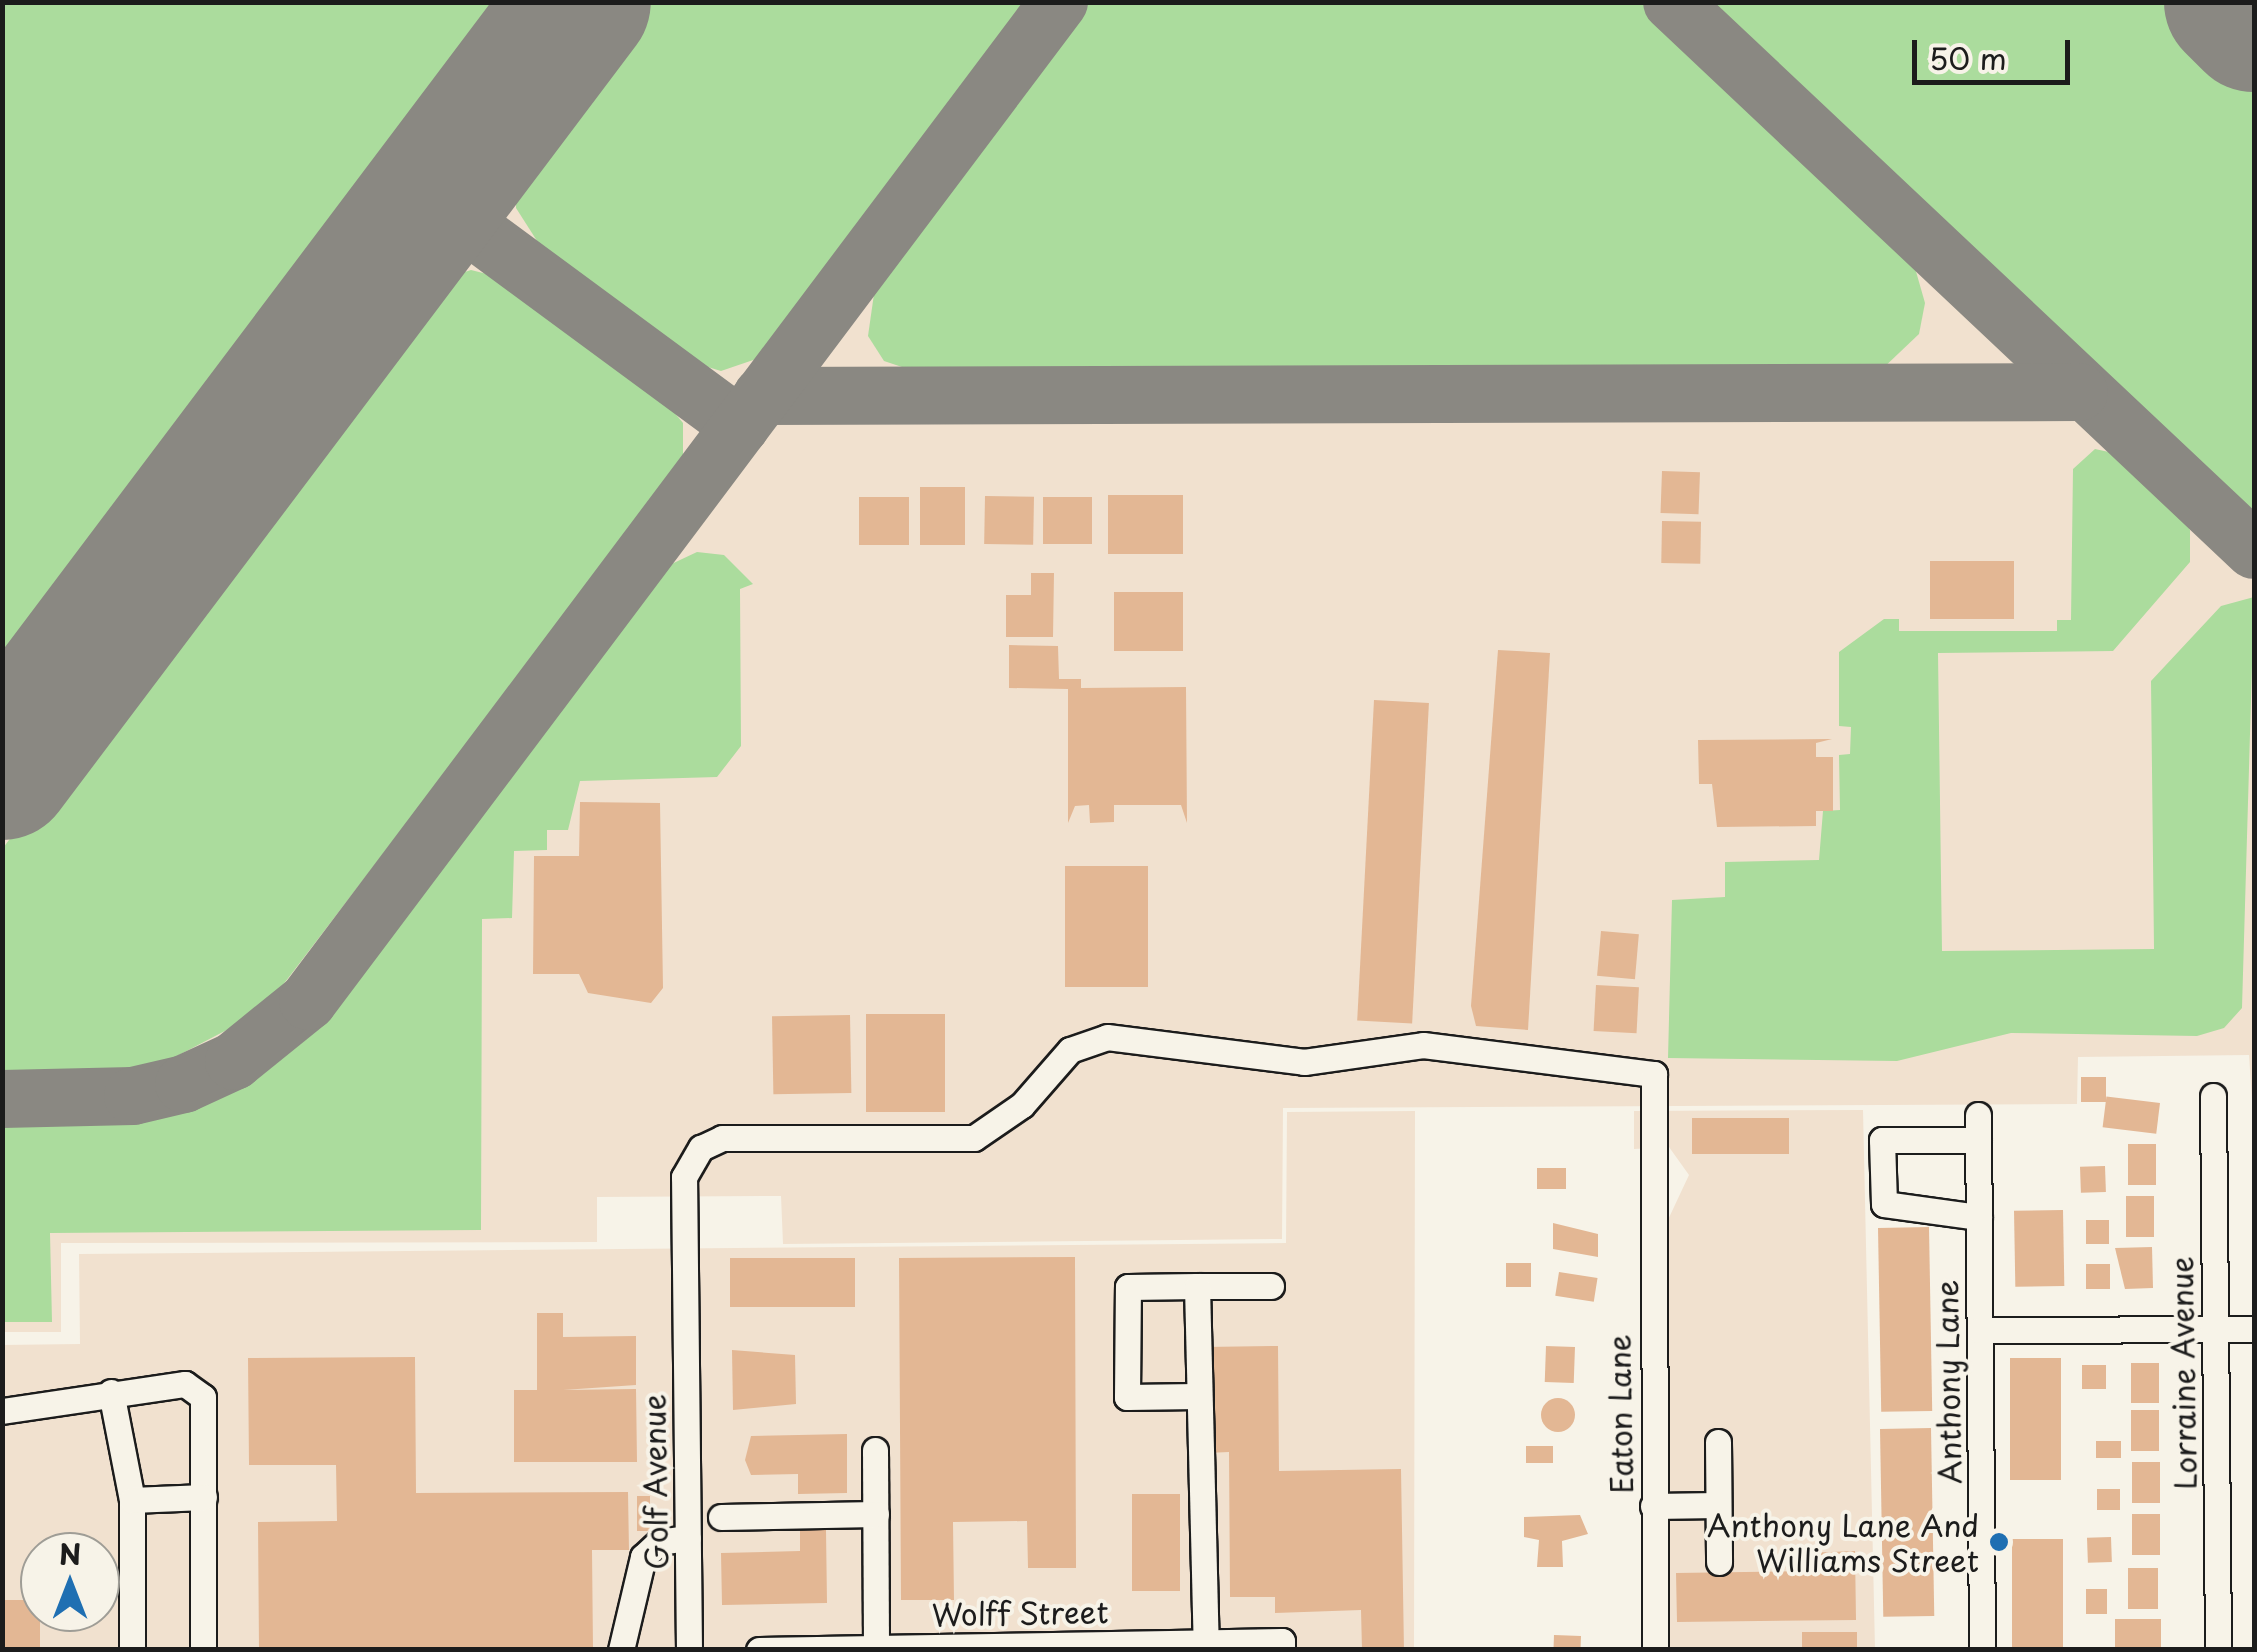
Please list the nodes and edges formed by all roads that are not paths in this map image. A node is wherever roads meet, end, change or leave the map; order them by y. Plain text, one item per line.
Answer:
1 (2213, 1096) dead end
2 (1978, 1217) junction
3 (1196, 1286) junction
4 (1271, 1286) dead end
5 (686, 1314) joint
6 (2215, 1328) junction
7 (2254, 1329) edge
8 (1980, 1330) junction
9 (111, 1392) junction
10 (1196, 1396) junction
11 (2, 1411) edge
12 (1718, 1442) dead end
13 (875, 1450) dead end
14 (204, 1498) junction
15 (132, 1500) junction
16 (1718, 1505) junction
17 (1653, 1506) junction
18 (876, 1514) junction
19 (721, 1517) dead end
20 (688, 1538) junction
21 (1718, 1562) dead end
22 (1282, 1645) edge
23 (1206, 1646) edge
24 (876, 1648) edge
25 (132, 1650) edge
26 (203, 1650) edge
27 (622, 1650) edge
28 (689, 1650) edge
29 (759, 1650) edge
30 (1655, 1650) edge
31 (1982, 1650) edge
32 (2218, 1650) edge

1 - 6 street, Lorraine Avenue
2 - 2 street, Anthony Lane
2 - 8 street, Anthony Lane
3 - 4 street
3 - 10 street
3 - 10 street
5 - 17 street, Eaton Lane
5 - 20 street, Golf Avenue
6 - 7 street
6 - 8 street
6 - 32 street, Lorraine Avenue
8 - 31 street, Anthony Lane
9 - 11 street
9 - 14 street
9 - 15 street
10 - 23 street
12 - 16 street
13 - 18 street
14 - 15 street
14 - 26 street
15 - 25 street
16 - 17 street
16 - 21 street
17 - 30 street, Eaton Lane
18 - 19 street
18 - 24 street
20 - 27 street
20 - 28 street, Golf Avenue
22 - 23 street, Wolff Street
23 - 24 street, Wolff Street
24 - 29 street, Wolff Street

